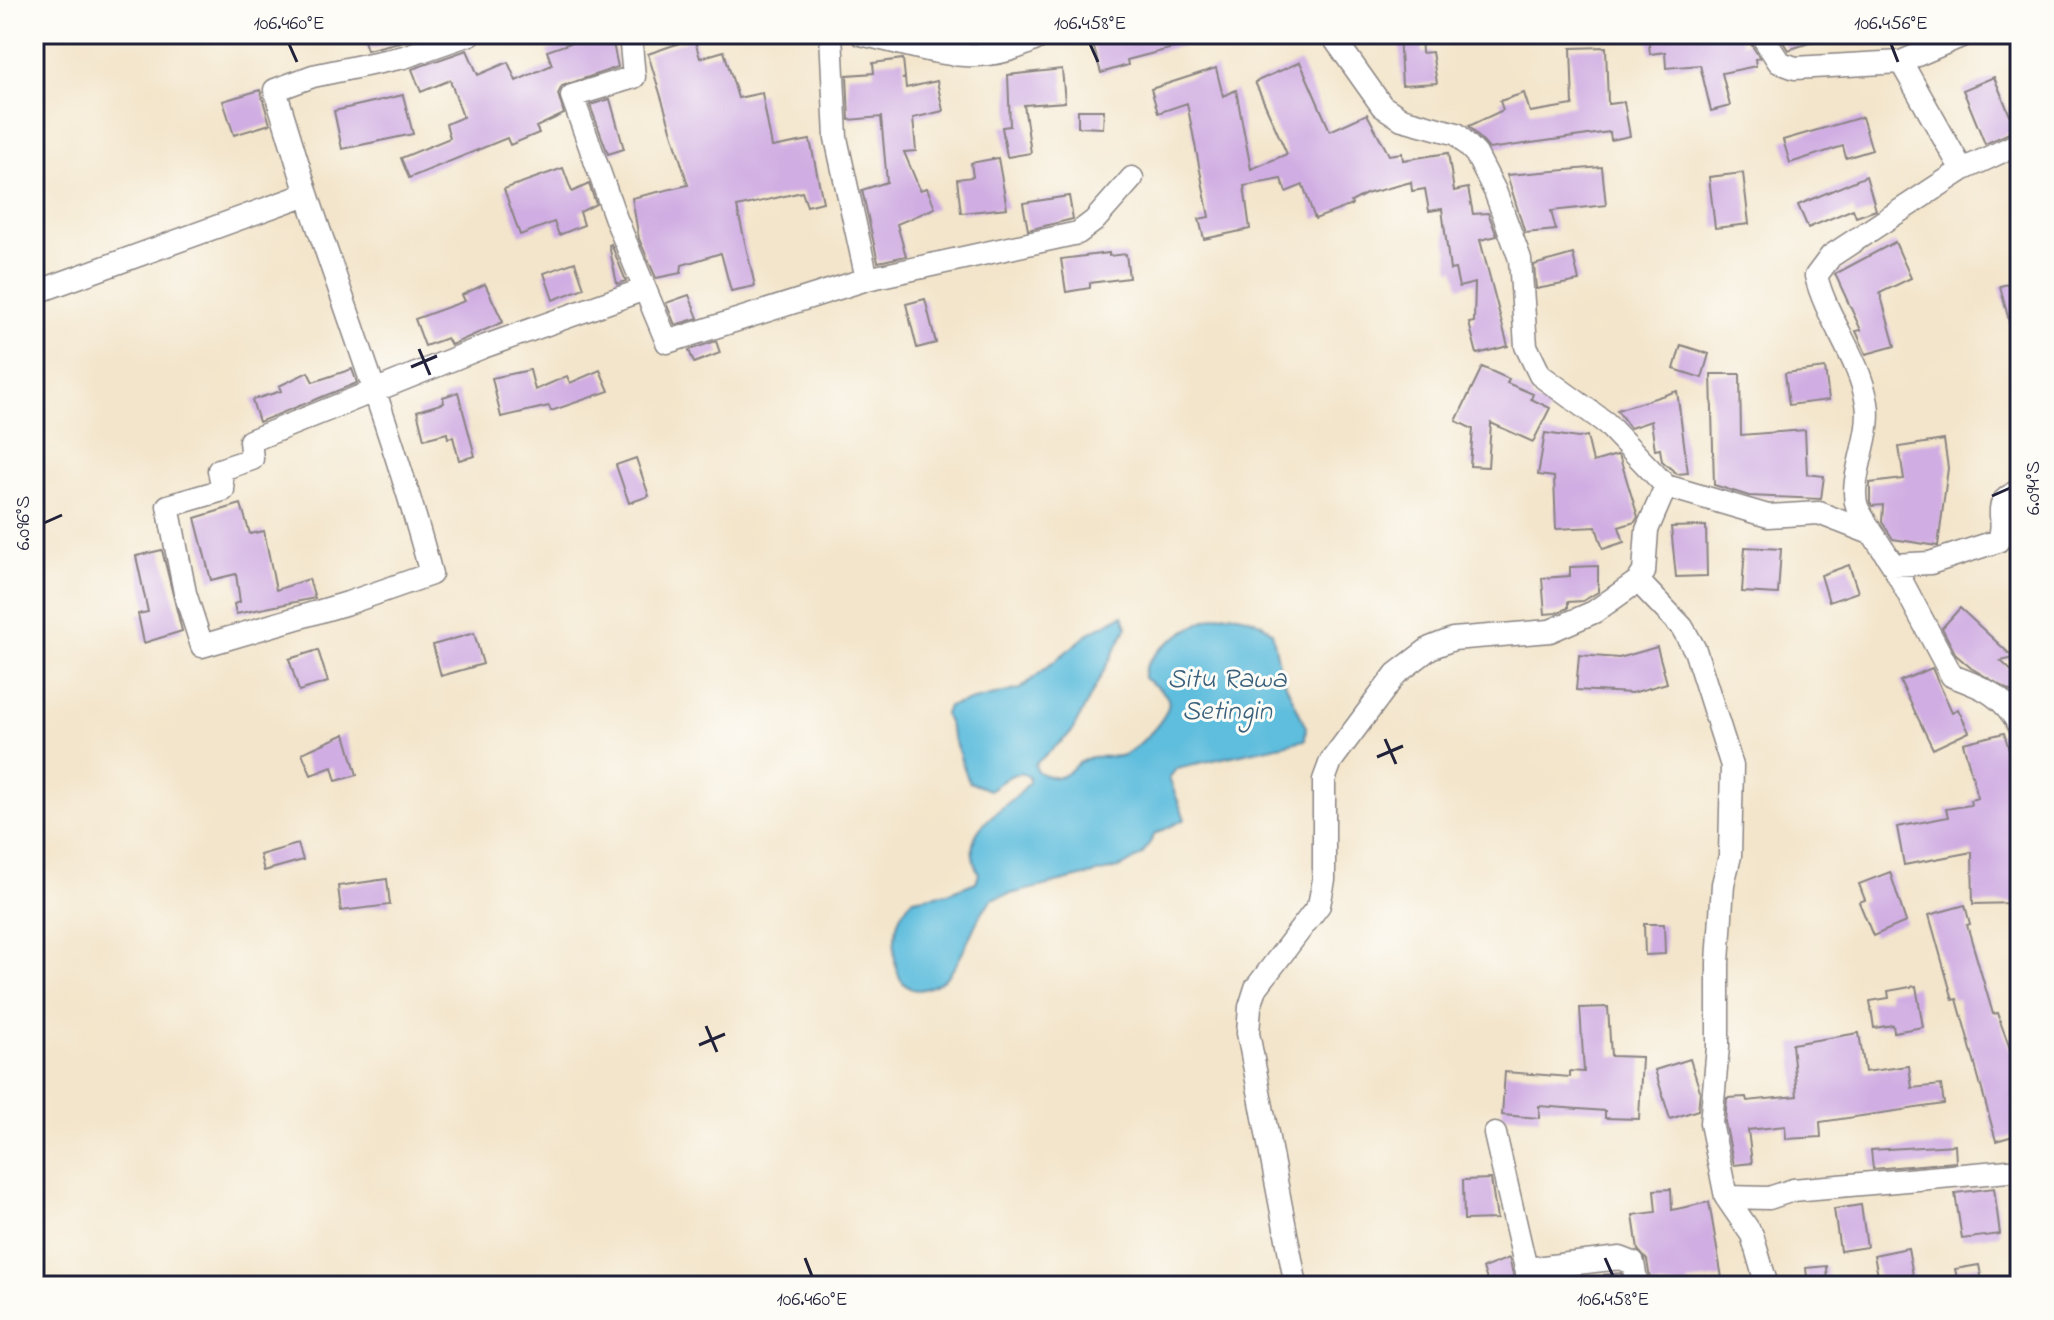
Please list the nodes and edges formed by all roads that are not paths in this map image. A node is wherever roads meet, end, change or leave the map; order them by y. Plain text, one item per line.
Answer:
1 (470, 34) edge
2 (630, 34) edge
3 (831, 34) edge
4 (861, 34) edge
5 (1045, 34) edge
6 (1331, 34) edge
7 (1761, 34) edge
8 (1966, 34) edge
9 (1901, 62) junction
10 (2020, 143) edge
11 (1962, 170) junction
12 (1132, 178) dead end
13 (307, 194) junction
14 (867, 279) junction
15 (645, 289) junction
16 (34, 293) edge
17 (373, 394) junction
18 (1666, 486) junction
19 (2020, 491) edge
20 (1873, 534) junction
21 (1893, 565) junction
22 (1638, 581) junction
23 (2020, 727) edge
24 (1495, 1134) dead end
25 (2020, 1170) edge
26 (1726, 1197) junction
27 (1528, 1278) edge
28 (1296, 1286) edge
29 (1637, 1286) edge
30 (1767, 1286) edge

1 - 13 street
2 - 15 street
3 - 14 street
4 - 5 street
6 - 18 street
7 - 9 street
8 - 9 street
9 - 11 street
10 - 11 street
11 - 20 street
12 - 14 street
13 - 16 street
13 - 17 street
14 - 15 street
15 - 17 street
17 - 17 street
18 - 20 street
18 - 22 street
19 - 21 street
20 - 21 street
21 - 23 street
22 - 26 street
22 - 28 street
24 - 27 street
25 - 26 street
26 - 30 street
27 - 29 street

